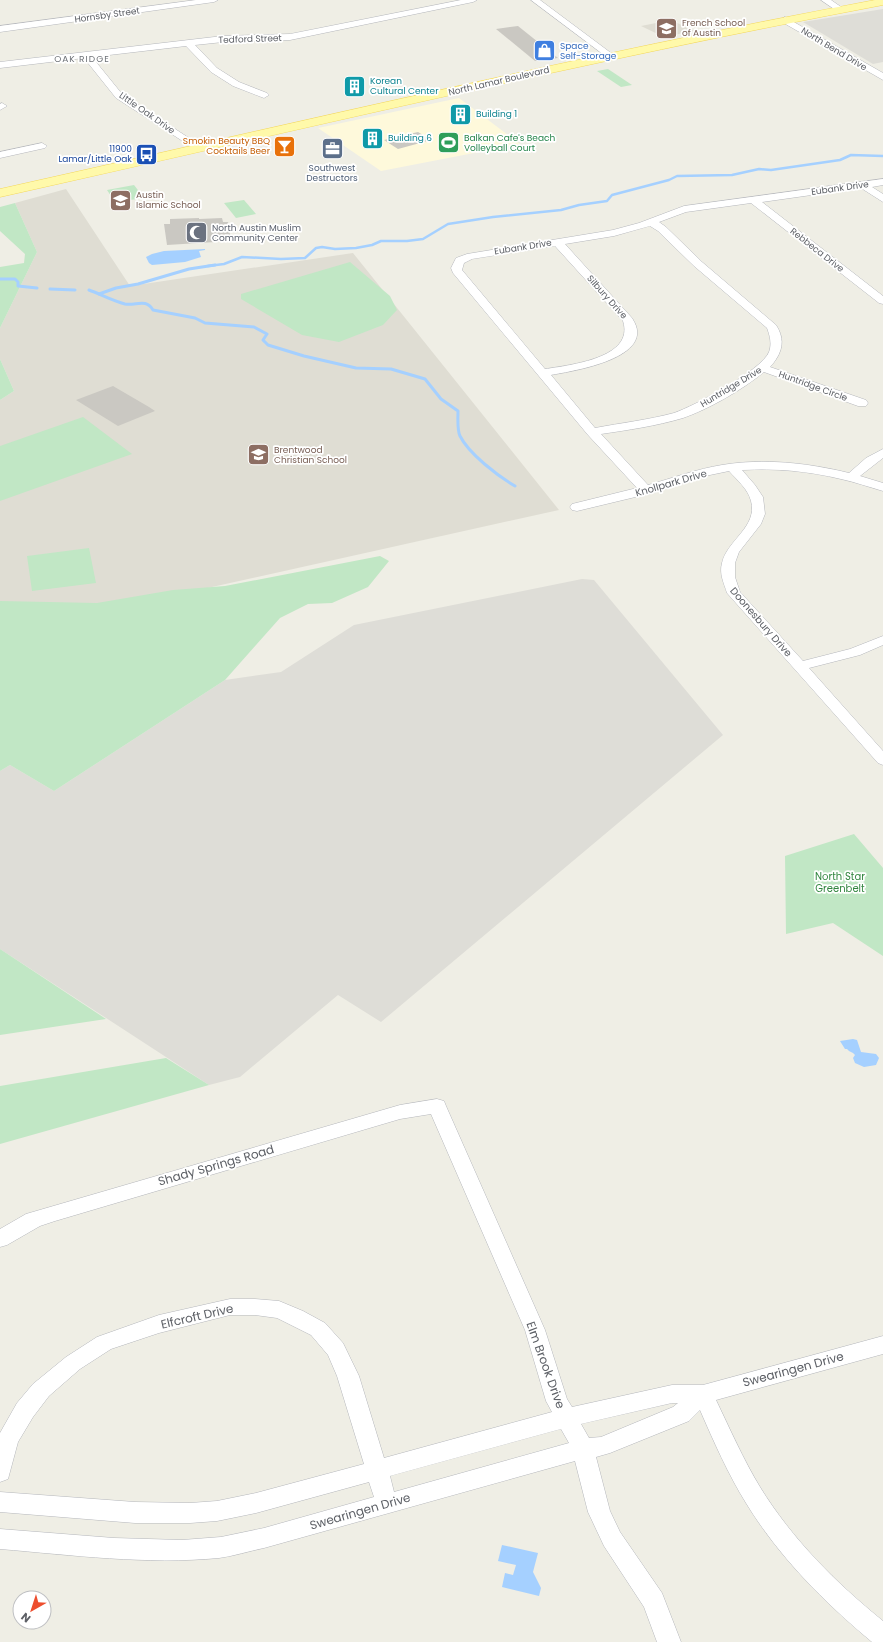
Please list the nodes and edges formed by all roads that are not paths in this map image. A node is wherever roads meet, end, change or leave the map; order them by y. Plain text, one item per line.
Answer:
1 (152, 0) edge
2 (214, 0) edge
3 (473, 0) edge
4 (535, 0) edge
5 (825, 0) edge
6 (883, 2) edge
7 (158, 8) junction
8 (840, 10) junction
9 (785, 20) junction
10 (0, 29) edge
11 (189, 44) junction
12 (85, 54) junction
13 (611, 56) junction
14 (0, 65) edge
15 (883, 77) edge
16 (264, 96) dead end
17 (42, 146) dead end
18 (198, 148) junction
19 (0, 155) edge
20 (883, 182) edge
21 (863, 185) junction
22 (0, 193) edge
23 (883, 199) edge
24 (752, 200) junction
25 (651, 222) junction
26 (557, 242) junction
27 (883, 301) edge
28 (764, 368) junction
29 (543, 373) junction
30 (862, 404) dead end
31 (592, 432) junction
32 (883, 454) edge
33 (732, 468) junction
34 (852, 477) junction
35 (883, 487) edge
36 (647, 490) junction
37 (577, 507) dead end
38 (883, 640) edge
39 (800, 666) junction
40 (882, 758) edge
41 (437, 1106) joint
42 (0, 1239) edge
43 (883, 1345) edge
44 (703, 1394) junction
45 (566, 1418) junction
46 (583, 1449) junction
47 (376, 1470) junction
48 (0, 1472) edge
49 (0, 1502) edge
50 (387, 1504) junction
51 (0, 1539) edge
52 (883, 1636) edge
53 (668, 1642) edge

1 - 7 street
2 - 7 street, Hornsby Street
3 - 11 street, Tedford Street
4 - 13 street
5 - 8 street
6 - 8 main road, North Lamar Boulevard
7 - 10 street, Hornsby Street
8 - 9 main road, North Lamar Boulevard
9 - 13 main road, North Lamar Boulevard
9 - 15 street, North Bend Drive
11 - 12 street, Tedford Street
11 - 16 street
12 - 14 street, Tedford Street
12 - 18 street, Little Oak Drive
13 - 18 main road, North Lamar Boulevard
17 - 19 street
18 - 22 main road, North Lamar Boulevard
20 - 21 street, Eubank Drive
21 - 23 street
21 - 24 street, Eubank Drive
24 - 25 street, Eubank Drive
24 - 27 street, Rebbeca Drive
25 - 26 street, Eubank Drive
25 - 28 street, Huntridge Drive
26 - 29 street, Silbury Drive
26 - 29 street, Eubank Drive
28 - 30 street, Huntridge Circle
28 - 31 street, Huntridge Drive
29 - 31 street, Eubank Drive
31 - 36 street, Eubank Drive
32 - 34 street
33 - 34 street, Knollpark Drive
33 - 36 street, Knollpark Drive
33 - 39 street, Doonesbury Drive
34 - 35 street, Knollpark Drive
36 - 37 street, Knollpark Drive
38 - 39 street
39 - 40 street, Doonesbury Drive
41 - 42 street, Shady Springs Road
41 - 45 street, Elm Brook Drive
43 - 44 street, Swearingen Drive
44 - 45 street, Swearingen Drive
44 - 46 street, Swearingen Drive
44 - 52 street
45 - 46 street, Elm Brook Drive
45 - 47 street, Swearingen Drive
46 - 50 street, Swearingen Drive
46 - 53 street, Elm Brook Drive
47 - 48 street, Elfcroft Drive
47 - 49 street, Swearingen Drive
47 - 50 street, Elfcroft Drive
50 - 51 street, Swearingen Drive

